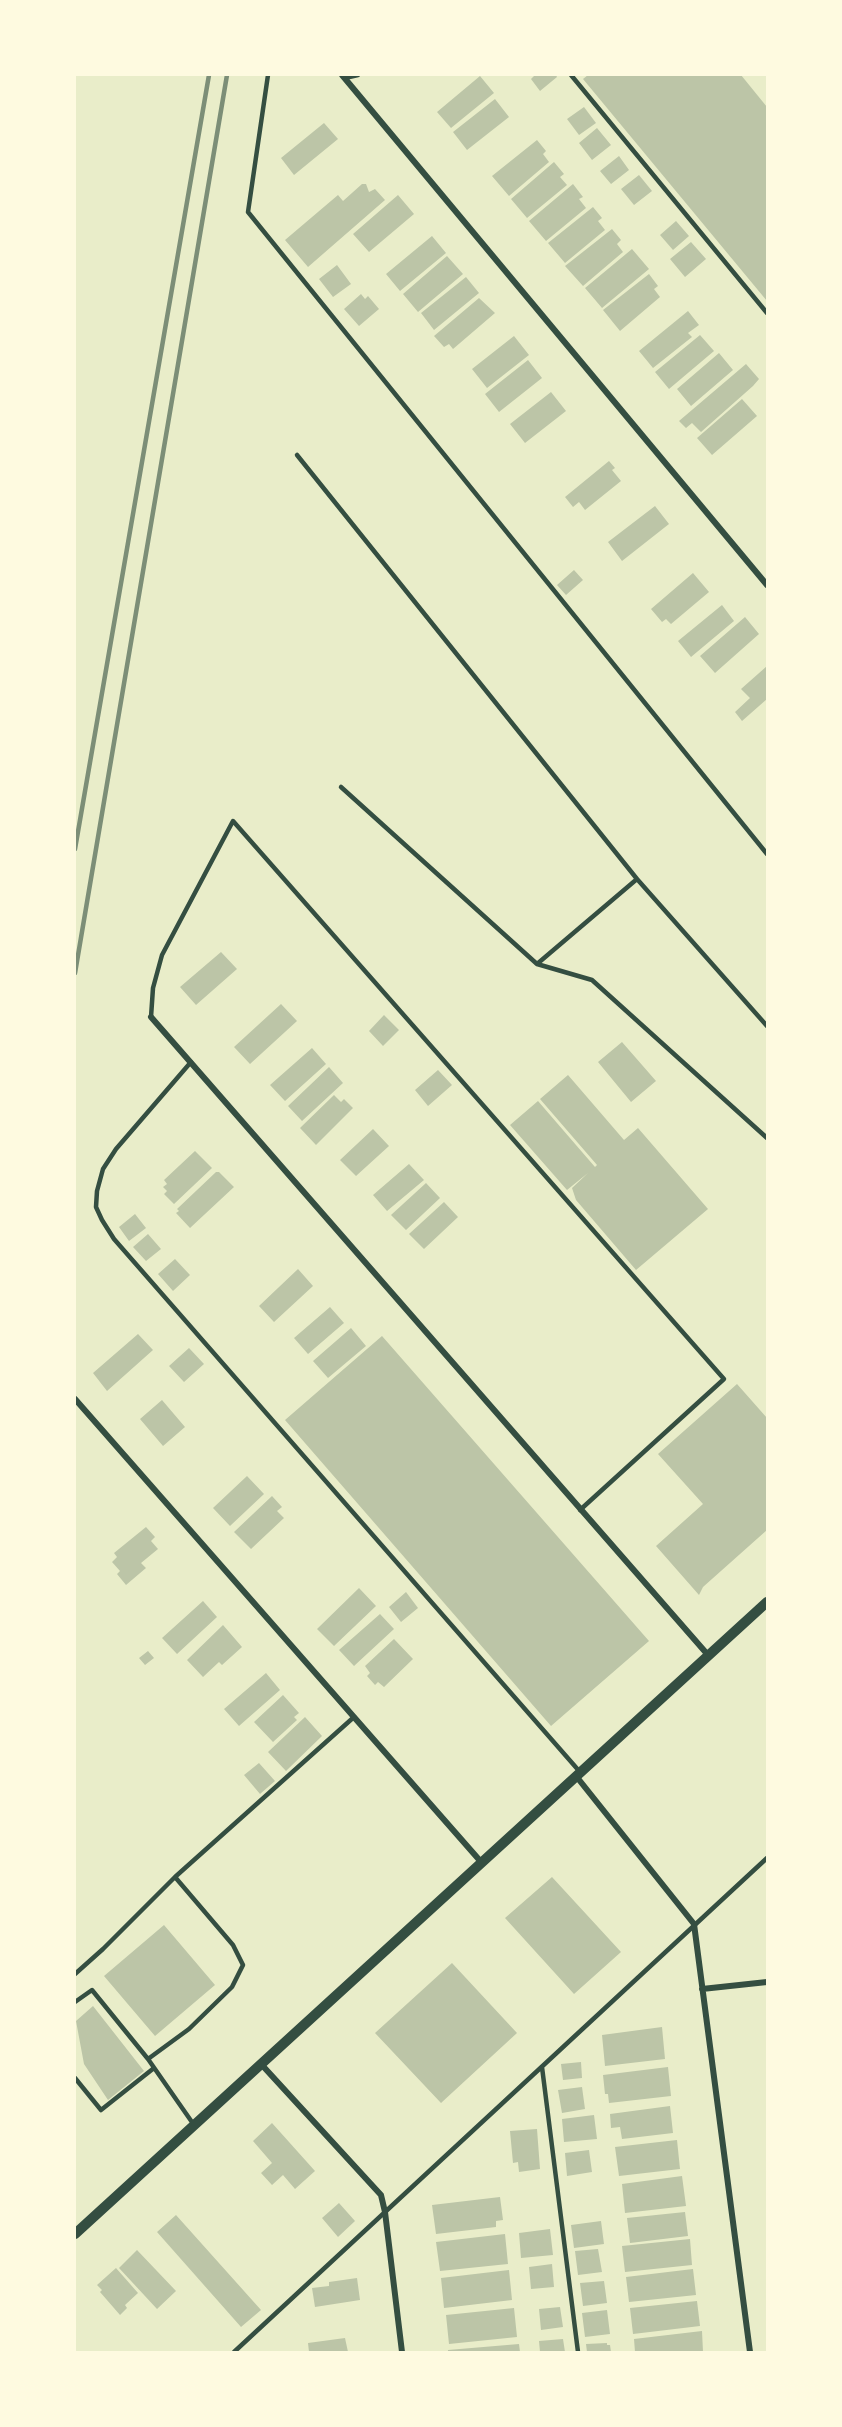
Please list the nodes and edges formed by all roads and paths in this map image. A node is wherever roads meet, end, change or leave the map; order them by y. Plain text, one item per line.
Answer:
1 (268, 75) edge
2 (358, 75) edge
3 (572, 75) edge
4 (343, 76) edge
5 (767, 314) edge
6 (297, 455) dead end
7 (767, 585) edge
8 (340, 786) dead end
9 (767, 854) edge
10 (637, 879) junction
11 (537, 964) junction
12 (151, 1017) joint
13 (767, 1026) edge
14 (191, 1062) junction
15 (767, 1138) edge
16 (75, 1399) edge
17 (580, 1510) junction
18 (767, 1602) edge
19 (708, 1656) junction
20 (354, 1717) junction
21 (578, 1774) junction
22 (767, 1858) edge
23 (482, 1863) junction
24 (175, 1876) junction
25 (694, 1924) junction
26 (75, 1974) edge
27 (767, 1982) edge
28 (702, 1989) junction
29 (75, 2002) edge
30 (148, 2059) junction
31 (260, 2063) junction
32 (542, 2067) junction
33 (154, 2068) junction
34 (75, 2078) edge
35 (194, 2125) junction
36 (385, 2212) junction
37 (75, 2234) edge
38 (234, 2352) edge
39 (402, 2352) edge
40 (578, 2352) edge
41 (750, 2352) edge

1 - 9 lane
2 - 4 lane
3 - 5 lane
4 - 7 street
6 - 10 lane
8 - 11 lane
10 - 11 lane
10 - 13 lane
11 - 15 lane
12 - 14 street
12 - 17 lane
14 - 17 street
14 - 21 lane
16 - 20 street
17 - 19 street
18 - 19 street
19 - 21 street
20 - 23 street
20 - 24 lane
21 - 23 street
21 - 25 street
22 - 25 lane
23 - 31 street
24 - 26 lane
24 - 30 lane
25 - 28 street
25 - 32 lane
27 - 28 street
28 - 41 street
29 - 30 lane
30 - 33 lane
31 - 35 street
31 - 36 street
32 - 36 lane
32 - 40 lane
33 - 34 lane
33 - 35 lane
35 - 37 street
36 - 38 lane
36 - 39 street

